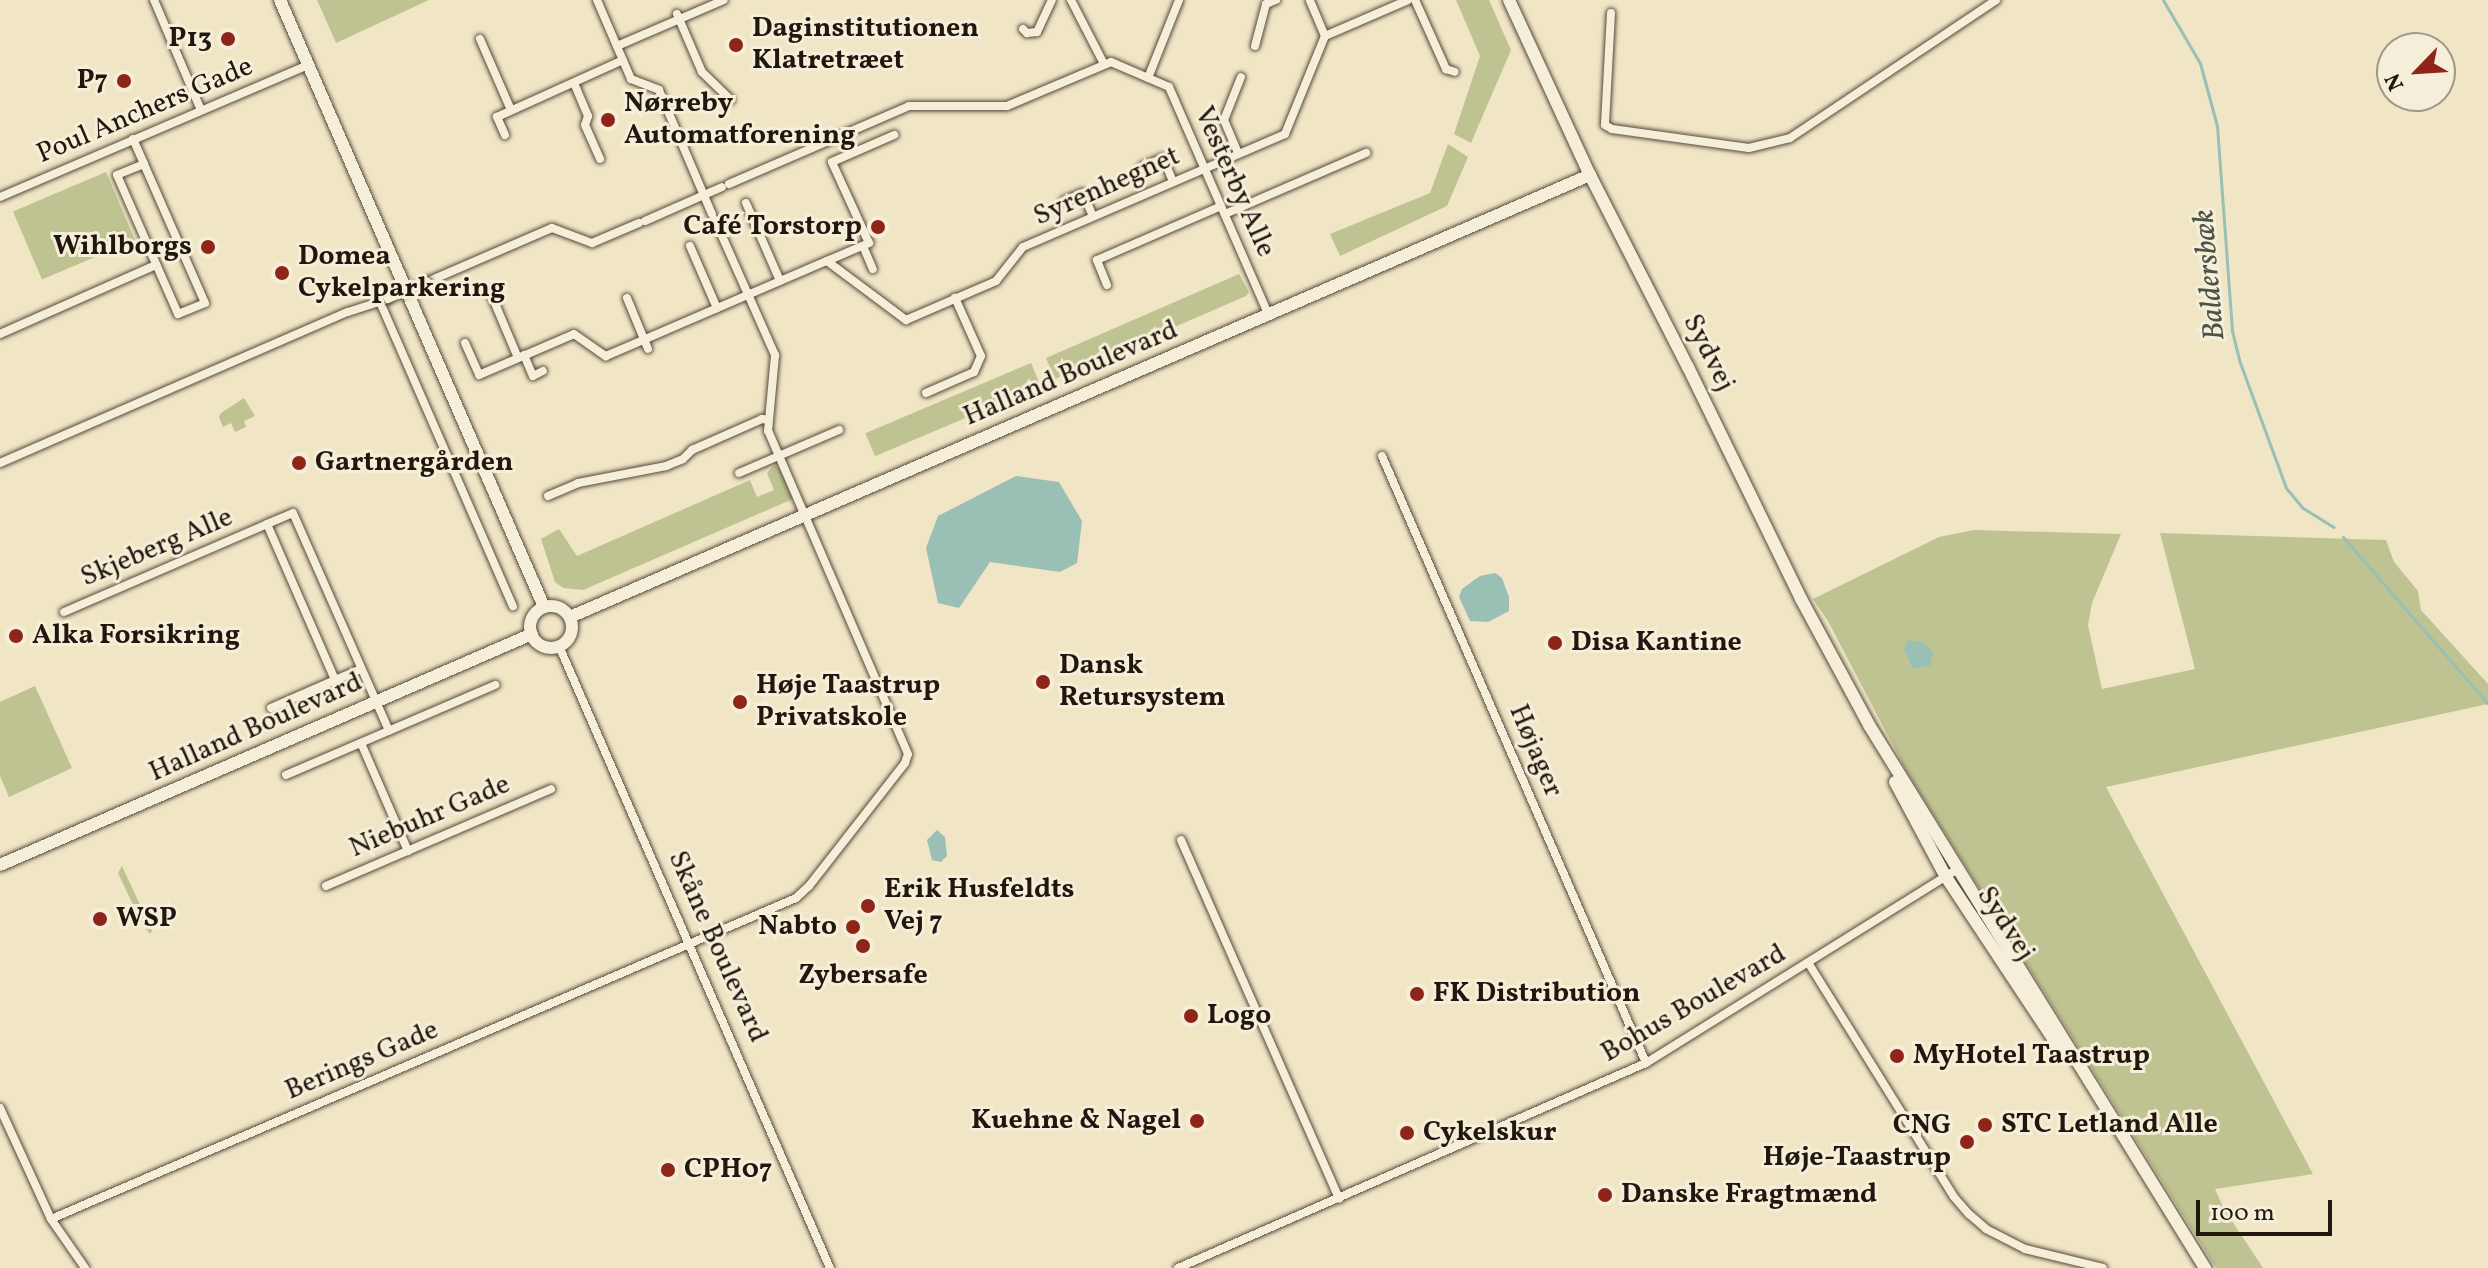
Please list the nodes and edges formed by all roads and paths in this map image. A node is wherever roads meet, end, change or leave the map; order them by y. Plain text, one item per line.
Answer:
1 (154, 0) edge
2 (280, 0) edge
3 (597, 0) edge
4 (724, 0) edge
5 (1052, 0) edge
6 (1071, 0) edge
7 (1179, 0) edge
8 (1276, 0) edge
9 (1310, 0) edge
10 (1408, 0) edge
11 (1415, 0) edge
12 (1509, 0) edge
13 (1996, 0) edge
14 (1611, 13) dead end
15 (678, 17) junction
16 (1023, 29) dead end
17 (1325, 36) junction
18 (480, 39) dead end
19 (617, 46) junction
20 (1255, 46) dead end
21 (623, 60) junction
22 (1104, 64) junction
23 (308, 65) junction
24 (1455, 72) dead end
25 (1241, 77) dead end
26 (1148, 78) junction
27 (574, 83) junction
28 (731, 100) dead end
29 (201, 110) junction
30 (511, 110) junction
31 (505, 135) dead end
32 (894, 135) dead end
33 (133, 139) junction
34 (1238, 153) junction
35 (1366, 153) dead end
36 (600, 159) dead end
37 (144, 164) junction
38 (1142, 167) dead end
39 (1204, 168) junction
40 (1590, 175) junction
41 (1173, 181) junction
42 (704, 195) junction
43 (0, 197) edge
44 (1064, 201) dead end
45 (746, 203) dead end
46 (1223, 210) junction
47 (1093, 216) junction
48 (690, 246) dead end
49 (863, 246) junction
50 (827, 261) junction
51 (156, 265) junction
52 (873, 269) dead end
53 (780, 281) junction
54 (1107, 285) dead end
55 (491, 294) dead end
56 (749, 295) junction
57 (627, 298) dead end
58 (955, 298) junction
59 (384, 300) junction
60 (717, 308) junction
61 (1269, 316) junction
62 (0, 334) edge
63 (465, 343) dead end
64 (647, 344) junction
65 (521, 357) junction
66 (543, 371) dead end
67 (926, 393) dead end
68 (769, 420) junction
69 (839, 430) dead end
70 (779, 456) junction
71 (1382, 456) dead end
72 (0, 463) edge
73 (739, 473) dead end
74 (548, 496) dead end
75 (806, 516) junction
76 (267, 524) junction
77 (513, 606) dead end
78 (544, 607) junction
79 (64, 612) dead end
80 (570, 617) junction
81 (532, 634) junction
82 (559, 646) junction
83 (361, 669) junction
84 (335, 680) junction
85 (495, 685) dead end
86 (376, 702) junction
87 (271, 708) dead end
88 (389, 731) junction
89 (361, 743) junction
90 (286, 775) dead end
91 (551, 789) dead end
92 (1181, 840) dead end
93 (408, 851) junction
94 (0, 865) edge
95 (1951, 874) junction
96 (326, 886) dead end
97 (690, 943) junction
98 (1809, 964) junction
99 (1646, 1063) junction
100 (0, 1108) edge
101 (1339, 1199) junction
102 (51, 1219) junction
103 (85, 1268) edge
104 (830, 1268) edge
105 (1178, 1268) edge
106 (2103, 1268) edge
107 (2205, 1268) edge

1 - 29 street
2 - 23 street
3 - 19 street
4 - 15 street
5 - 16 street
6 - 22 street
7 - 26 street
8 - 20 street
9 - 17 street
10 - 17 street
11 - 24 street
12 - 40 street, Sydvej
13 - 14 street
15 - 19 street
15 - 28 street
17 - 34 street, Syrenhegnet
18 - 30 street
19 - 21 street
21 - 27 street
21 - 42 street
22 - 26 street, Vesterby Alle
22 - 42 street
23 - 29 street, Poul Anchers Gade
23 - 78 street
25 - 34 street
26 - 39 street, Vesterby Alle
27 - 30 street
27 - 36 street
29 - 33 street, Poul Anchers Gade
30 - 31 street
32 - 49 street
33 - 37 street
33 - 43 street, Poul Anchers Gade
34 - 39 street, Syrenhegnet
35 - 46 street
37 - 51 street
37 - 51 street
38 - 41 street
39 - 41 street, Syrenhegnet
39 - 46 street, Vesterby Alle
40 - 61 street, Halland Boulevard
40 - 95 street, Sydvej
41 - 47 street, Syrenhegnet
42 - 56 street
42 - 59 street, bridge
44 - 47 street
45 - 53 street
46 - 54 street
46 - 61 street, Vesterby Alle
47 - 58 street, Syrenhegnet
48 - 60 street
49 - 50 street
49 - 52 street
50 - 53 street
50 - 58 street, Syrenhegnet
51 - 62 street
53 - 56 street
55 - 65 street
56 - 60 street
56 - 68 street
57 - 64 street
58 - 67 street
59 - 72 street
59 - 77 street
60 - 64 street
61 - 75 street, Halland Boulevard
63 - 65 street
64 - 65 street
65 - 66 street
68 - 70 street
68 - 74 street
69 - 70 street
70 - 73 street
70 - 75 street
71 - 99 street, Højager
75 - 80 street, Halland Boulevard
75 - 97 street, Berings Gade
76 - 79 street, Skjeberg Alle
76 - 83 street, Skjeberg Alle
76 - 84 street, Skjeberg Alle
78 - 80 street
78 - 81 street
80 - 82 street
81 - 82 street
81 - 86 street, Halland Boulevard
82 - 97 street, Skåne Boulevard
83 - 84 street
83 - 86 street, Skjeberg Alle
84 - 87 street
85 - 88 street
86 - 88 street, Skjeberg Alle
86 - 94 street, Halland Boulevard
88 - 89 street
89 - 90 street
89 - 93 street
91 - 93 street, Niebuhr Gade
92 - 101 street
93 - 96 street, Niebuhr Gade
95 - 98 street, Bohus Boulevard
95 - 107 street, Sydvej
97 - 102 street, Berings Gade
97 - 104 street, Skåne Boulevard
98 - 99 street, Bohus Boulevard
98 - 106 street
99 - 101 street, Bohus Boulevard
100 - 102 street
101 - 105 street, Bohus Boulevard
102 - 103 street

